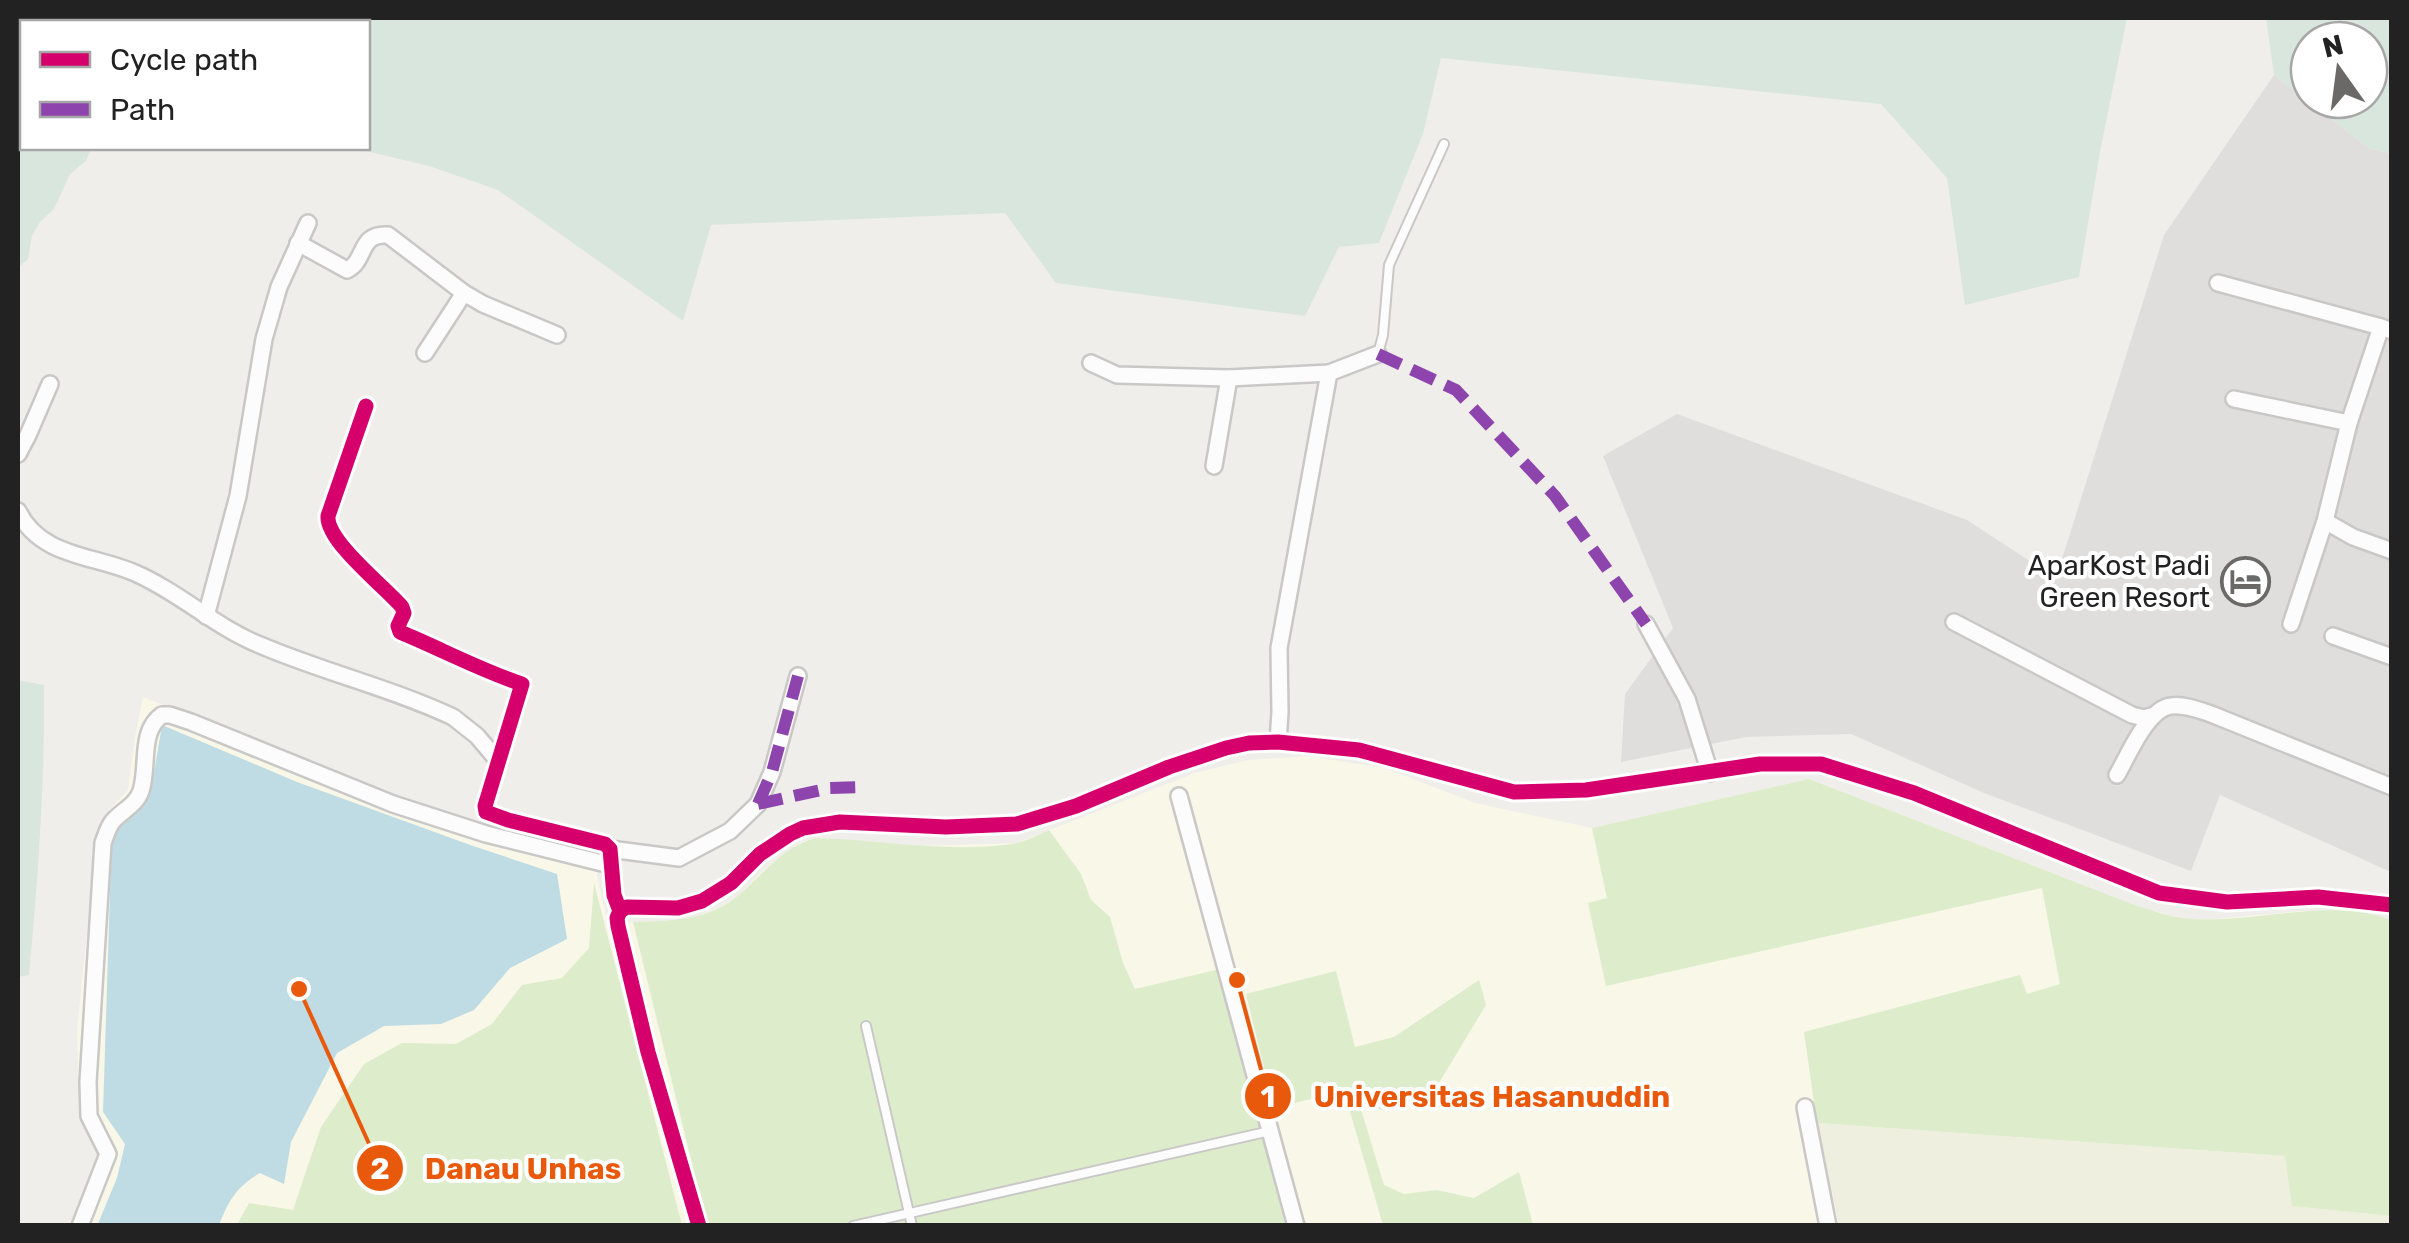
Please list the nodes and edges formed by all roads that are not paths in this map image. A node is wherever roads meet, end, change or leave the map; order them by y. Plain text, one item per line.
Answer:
1 (1444, 144) dead end
2 (308, 223) dead end
3 (298, 243) junction
4 (2218, 283) dead end
5 (464, 293) junction
6 (2386, 329) edge
7 (557, 334) dead end
8 (425, 353) dead end
9 (1378, 354) joint
10 (1091, 364) dead end
11 (1329, 373) junction
12 (1229, 378) junction
13 (50, 384) dead end
14 (2234, 400) dead end
15 (366, 406) dead end
16 (2349, 422) junction
17 (18, 454) edge
18 (1214, 466) dead end
19 (18, 511) edge
20 (2325, 521) junction
21 (2392, 551) edge
22 (206, 616) junction
23 (1954, 622) dead end
24 (1646, 624) dead end
25 (2292, 624) dead end
26 (2333, 636) dead end
27 (2392, 657) edge
28 (798, 676) dead end
29 (2151, 716) junction
30 (1279, 727) junction
31 (498, 762) junction
32 (1710, 773) junction
33 (2117, 776) dead end
34 (2392, 787) edge
35 (1179, 796) dead end
36 (610, 857) junction
37 (2392, 905) edge
38 (620, 911) junction
39 (866, 1026) dead end
40 (1805, 1106) dead end
41 (1270, 1131) junction
42 (909, 1213) junction
43 (80, 1226) edge
44 (698, 1226) edge
45 (854, 1226) edge
46 (912, 1226) edge
47 (1296, 1226) edge
48 (1828, 1226) edge

1 - 9 lane
2 - 3 street
3 - 5 street
3 - 22 street
4 - 6 street
5 - 7 street
5 - 8 street
6 - 16 street
9 - 11 street
10 - 12 street
11 - 12 street
11 - 30 street
12 - 18 street
13 - 17 street
14 - 16 street
15 - 31 street
16 - 20 street
19 - 22 street
20 - 21 street
20 - 25 street
22 - 31 street
23 - 29 street
24 - 32 street
26 - 27 street
28 - 36 street
29 - 33 street
29 - 34 street
30 - 32 street
30 - 38 street
31 - 36 street
32 - 37 street
35 - 41 street
36 - 38 street
36 - 43 street
38 - 44 street
39 - 42 lane
40 - 48 street
41 - 42 lane
41 - 47 street
42 - 45 lane
42 - 46 lane

